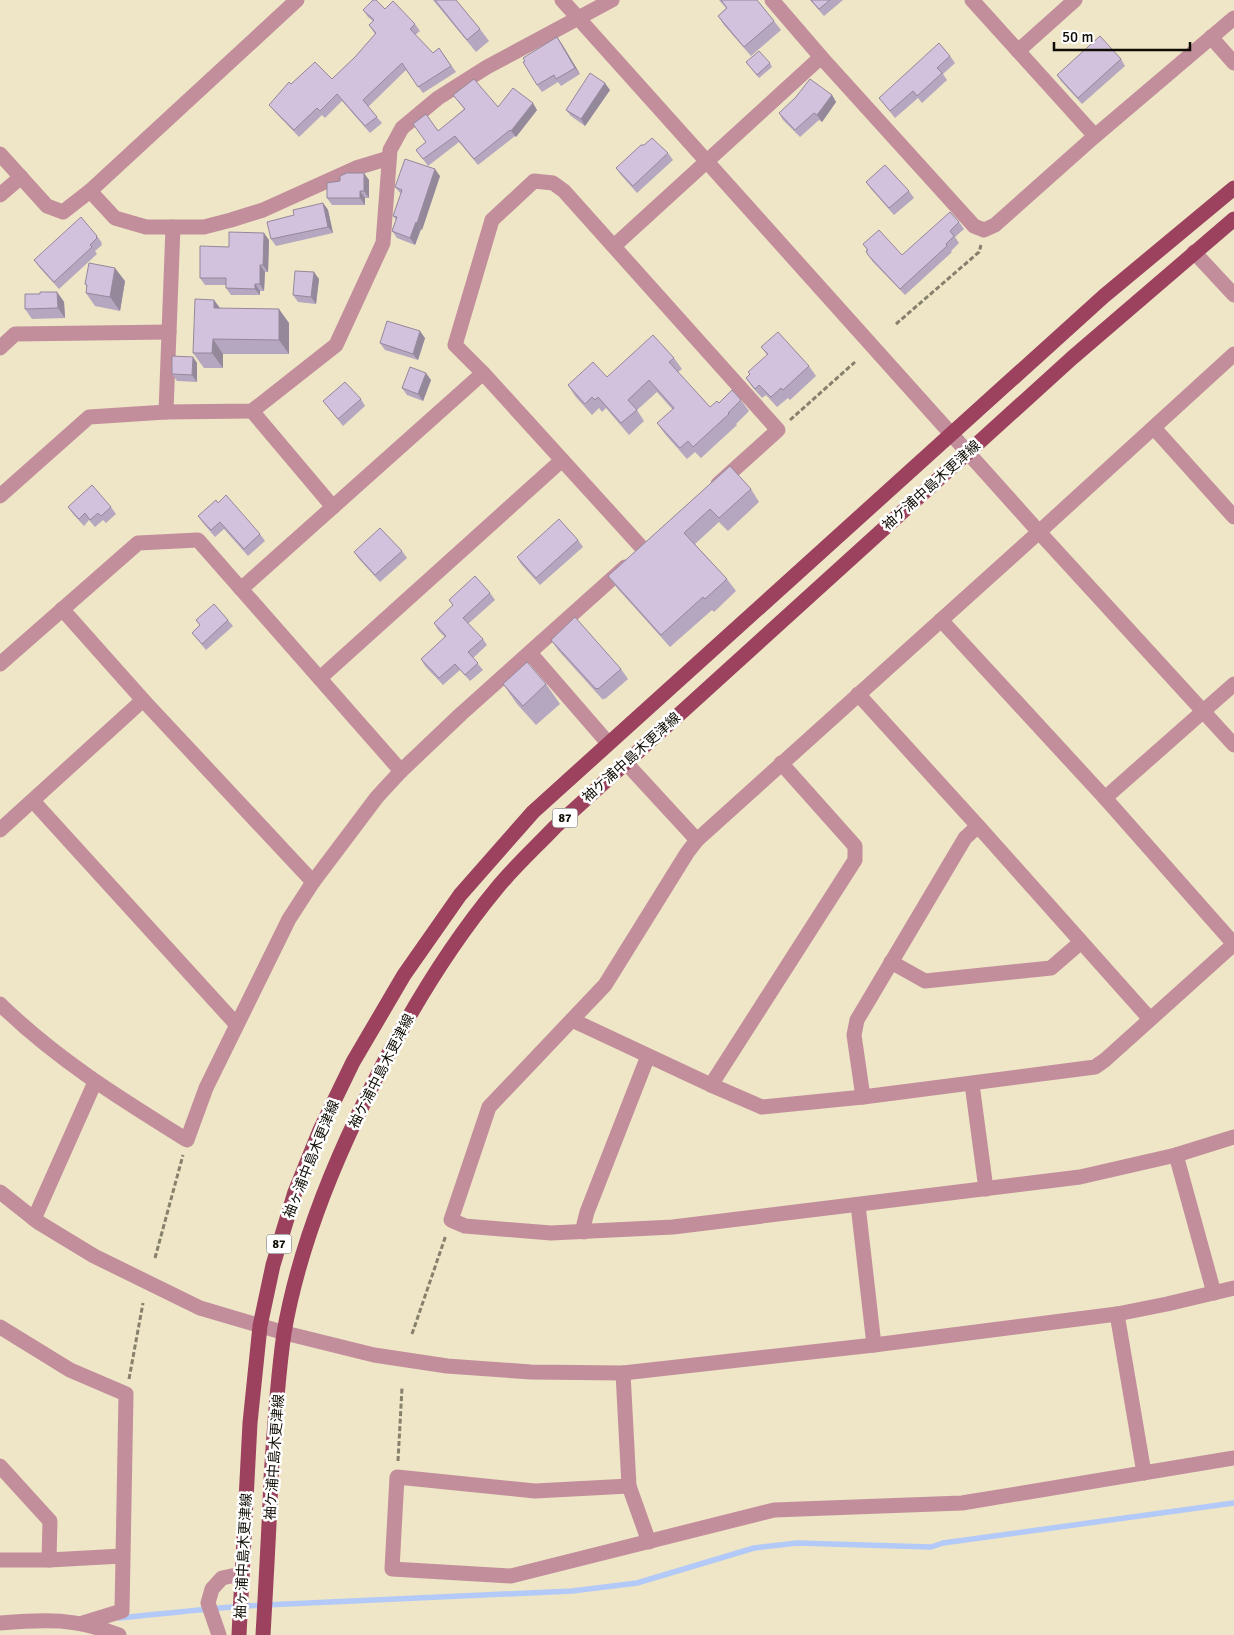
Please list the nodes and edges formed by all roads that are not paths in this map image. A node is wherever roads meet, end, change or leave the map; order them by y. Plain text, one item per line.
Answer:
1 (297, 0) edge
2 (562, 0) edge
3 (612, 0) edge
4 (772, 0) edge
5 (972, 0) edge
6 (1076, 0) edge
7 (579, 18) junction
8 (1234, 18) edge
9 (1211, 37) junction
10 (1018, 51) junction
11 (821, 57) junction
12 (1234, 63) edge
13 (1094, 136) junction
14 (0, 154) edge
15 (389, 158) junction
16 (707, 161) junction
17 (21, 177) junction
18 (1234, 188) edge
19 (90, 191) junction
20 (0, 196) edge
21 (1234, 219) edge
22 (173, 227) junction
23 (614, 246) junction
24 (1194, 252) junction
25 (1234, 295) edge
26 (169, 332) junction
27 (0, 348) edge
28 (1234, 354) edge
29 (483, 373) junction
30 (252, 411) junction
31 (166, 412) junction
32 (1154, 428) junction
33 (952, 434) junction
34 (968, 452) junction
35 (562, 460) junction
36 (708, 494) edge
37 (0, 496) edge
38 (333, 507) junction
39 (1234, 517) edge
40 (1039, 532) junction
41 (658, 538) edge
42 (644, 550) junction
43 (241, 589) junction
44 (62, 609) junction
45 (941, 620) junction
46 (530, 652) junction
47 (0, 664) edge
48 (320, 678) junction
49 (1234, 684) edge
50 (858, 694) junction
51 (143, 700) junction
52 (1203, 711) junction
53 (608, 743) junction
54 (1234, 745) edge
55 (626, 762) junction
56 (781, 763) junction
57 (401, 771) junction
58 (1105, 798) junction
59 (33, 801) junction
60 (978, 826) junction
61 (0, 830) edge
62 (697, 840) junction
63 (313, 882) junction
64 (460, 895) joint
65 (1081, 942) junction
66 (1234, 944) edge
67 (891, 962) junction
68 (0, 1004) edge
69 (1150, 1019) junction
70 (572, 1020) junction
71 (236, 1024) junction
72 (648, 1056) junction
73 (95, 1082) junction
74 (972, 1084) junction
75 (711, 1085) junction
76 (863, 1097) junction
77 (1234, 1136) edge
78 (1176, 1155) junction
79 (986, 1189) junction
80 (0, 1192) edge
81 (858, 1205) junction
82 (34, 1219) junction
83 (584, 1232) junction
84 (1234, 1288) edge
85 (1214, 1293) junction
86 (1116, 1314) junction
87 (260, 1326) junction
88 (0, 1327) edge
89 (284, 1333) junction
90 (874, 1345) junction
91 (623, 1373) junction
92 (1234, 1458) edge
93 (0, 1466) edge
94 (1144, 1473) junction
95 (628, 1486) junction
96 (648, 1542) junction
97 (122, 1556) junction
98 (0, 1560) edge
99 (49, 1560) junction
100 (242, 1574) junction
101 (0, 1623) edge
102 (82, 1623) junction
103 (119, 1635) edge
104 (219, 1635) edge
105 (239, 1635) edge
106 (263, 1635) edge

1 - 19 street
2 - 7 street
3 - 7 street
4 - 11 street
5 - 10 street
6 - 10 street
7 - 15 street
7 - 16 street
8 - 9 street
9 - 12 street
9 - 13 street
10 - 13 street
11 - 13 street
11 - 16 street
14 - 17 street
15 - 22 street
15 - 30 street
16 - 23 street
16 - 33 street
17 - 19 street
17 - 20 street
18 - 33 main road, 袖ケ浦中島木更津線 / 87
19 - 22 street
21 - 24 main road, 袖ケ浦中島木更津線 / 87
22 - 26 street
23 - 29 street
23 - 36 street
24 - 25 street
24 - 34 main road, 袖ケ浦中島木更津線 / 87
26 - 27 street
26 - 31 street
28 - 32 street
29 - 35 street
29 - 38 street
30 - 31 street
30 - 38 street
31 - 37 street
32 - 39 street
32 - 40 street
33 - 34 street
33 - 53 main road, 袖ケ浦中島木更津線 / 87
34 - 40 street
34 - 55 main road, 袖ケ浦中島木更津線 / 87
35 - 42 street
35 - 48 street
38 - 43 street
40 - 45 street
40 - 52 street
41 - 42 street
42 - 46 street
43 - 44 street
43 - 48 street
44 - 47 street
44 - 51 street
45 - 50 street
45 - 58 street
46 - 53 street
46 - 57 street
48 - 57 street
49 - 52 street
50 - 56 street
50 - 60 street
51 - 59 street
51 - 63 street
52 - 54 street
52 - 58 street
53 - 64 main road, 袖ケ浦中島木更津線 / 87
55 - 62 street
55 - 89 main road, 袖ケ浦中島木更津線 / 87
56 - 62 street
56 - 75 street
57 - 63 street
58 - 66 street
59 - 61 street
59 - 71 street
60 - 65 street
60 - 67 street
62 - 70 street
63 - 71 street
64 - 87 main road, 袖ヶ浦中島木更津線 / 87
65 - 67 street
65 - 69 street
66 - 69 street
67 - 76 street
68 - 73 street
69 - 74 street
70 - 72 street
70 - 83 street
71 - 73 street
72 - 75 street
72 - 83 street
73 - 82 street
74 - 76 street
74 - 79 street
75 - 76 street
77 - 78 street
78 - 79 street
78 - 85 street
79 - 81 street
80 - 82 street
81 - 83 street
81 - 90 street
82 - 87 street
84 - 85 street
85 - 86 street
86 - 90 street
86 - 94 street
87 - 89 street
87 - 100 main road, 袖ヶ浦中島木更津線 / 87
88 - 97 street
89 - 91 street
89 - 106 main road, 袖ケ浦中島木更津線 / 87
90 - 91 street
91 - 95 street
92 - 94 street
93 - 99 street
94 - 96 street
95 - 96 street
95 - 96 street
97 - 99 street
97 - 102 street
98 - 99 street
100 - 104 street
100 - 105 main road, 袖ヶ浦中島木更津線 / 87
101 - 102 street
102 - 103 street

